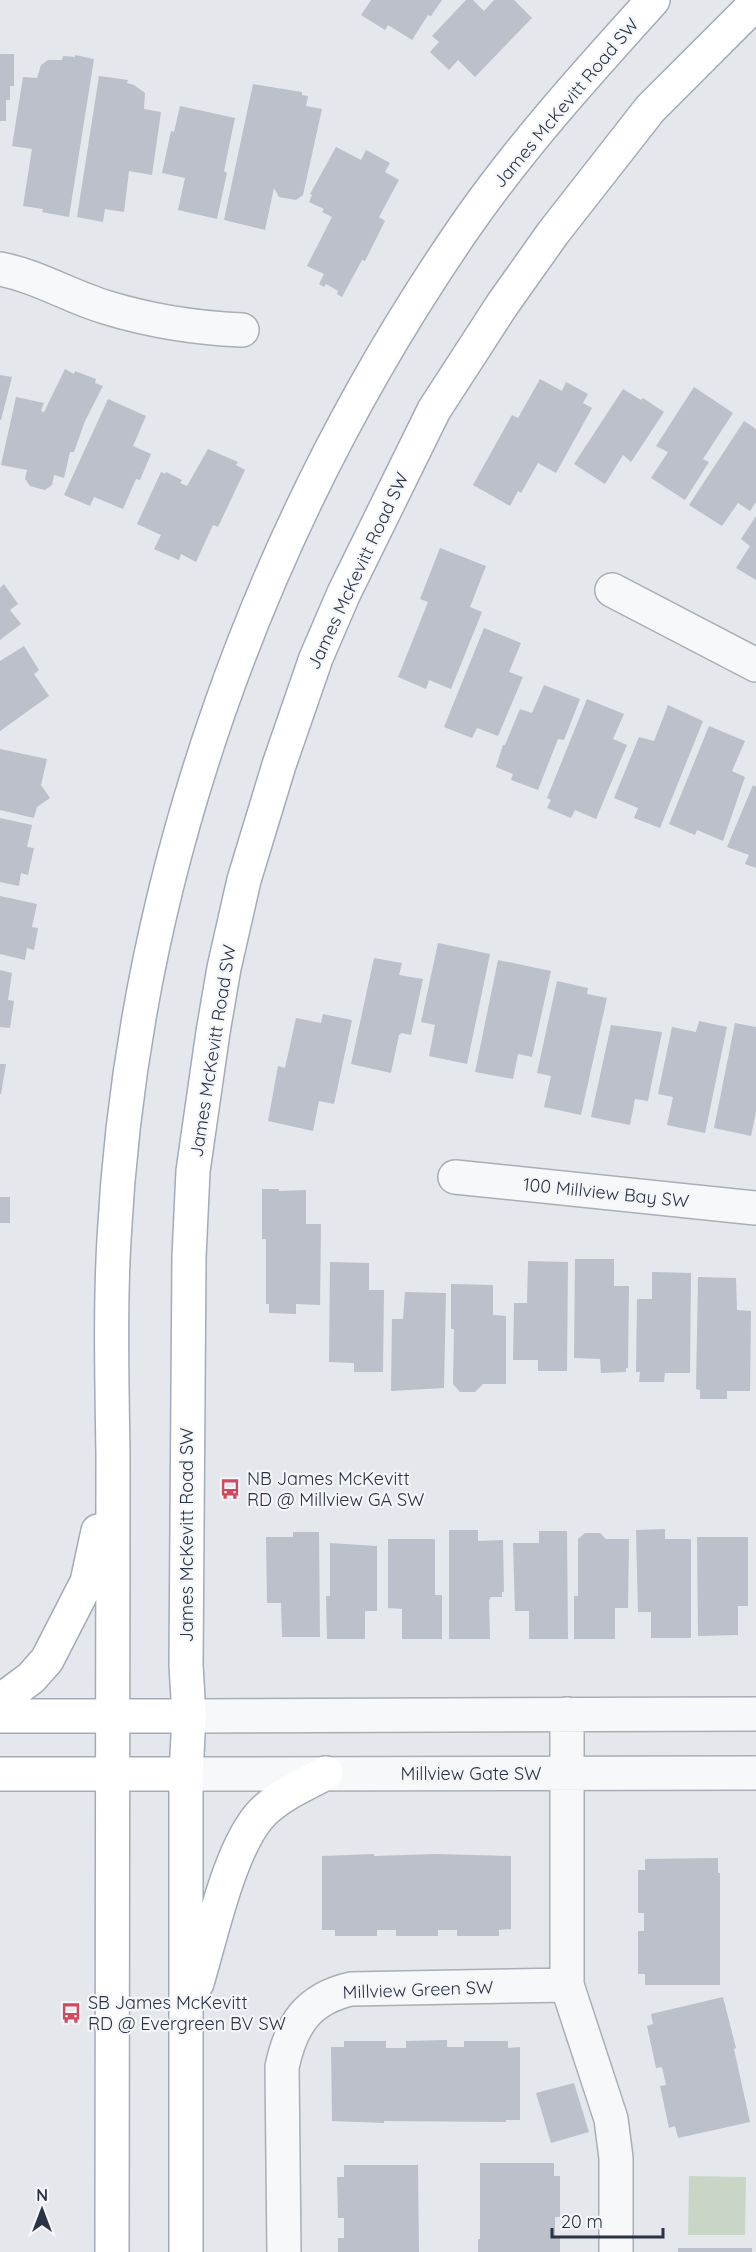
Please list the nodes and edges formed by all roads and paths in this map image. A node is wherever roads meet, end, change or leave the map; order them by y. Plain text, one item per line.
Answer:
1 (653, 0) edge
2 (756, 3) edge
3 (0, 268) edge
4 (242, 330) dead end
5 (612, 590) dead end
6 (756, 665) edge
7 (455, 1177) dead end
8 (756, 1208) edge
9 (113, 1456) junction
10 (0, 1701) edge
11 (567, 1714) junction
12 (756, 1714) edge
13 (111, 1715) junction
14 (0, 1716) edge
15 (189, 1716) junction
16 (326, 1773) junction
17 (756, 1773) edge
18 (0, 1774) edge
19 (112, 1774) junction
20 (186, 1774) junction
21 (566, 1774) junction
22 (567, 1985) junction
23 (186, 2016) junction
24 (112, 2252) edge
25 (186, 2252) edge
26 (284, 2252) edge
27 (616, 2252) edge

1 - 9 main road, James McKevitt Road SW
2 - 15 main road, James McKevitt Road SW
3 - 4 street
5 - 6 street
7 - 8 street, 100 Millview Bay SW
9 - 10 main road
9 - 13 main road, James McKevitt Road SW
11 - 12 street
11 - 15 street
11 - 21 street
13 - 14 main road
13 - 15 main road
13 - 19 main road, James McKevitt Road SW
15 - 20 main road, James McKevitt Road SW
16 - 20 street, Millview Gate SW
16 - 21 street, Millview Gate SW
16 - 23 main road
17 - 21 street, Millview Gate SW
18 - 19 main road
19 - 20 main road
19 - 24 main road, James McKevitt Road SW
20 - 23 main road, James McKevitt Road SW
21 - 22 street
22 - 26 street, Millview Green SW
22 - 27 street
23 - 25 main road, James McKevitt Road SW

